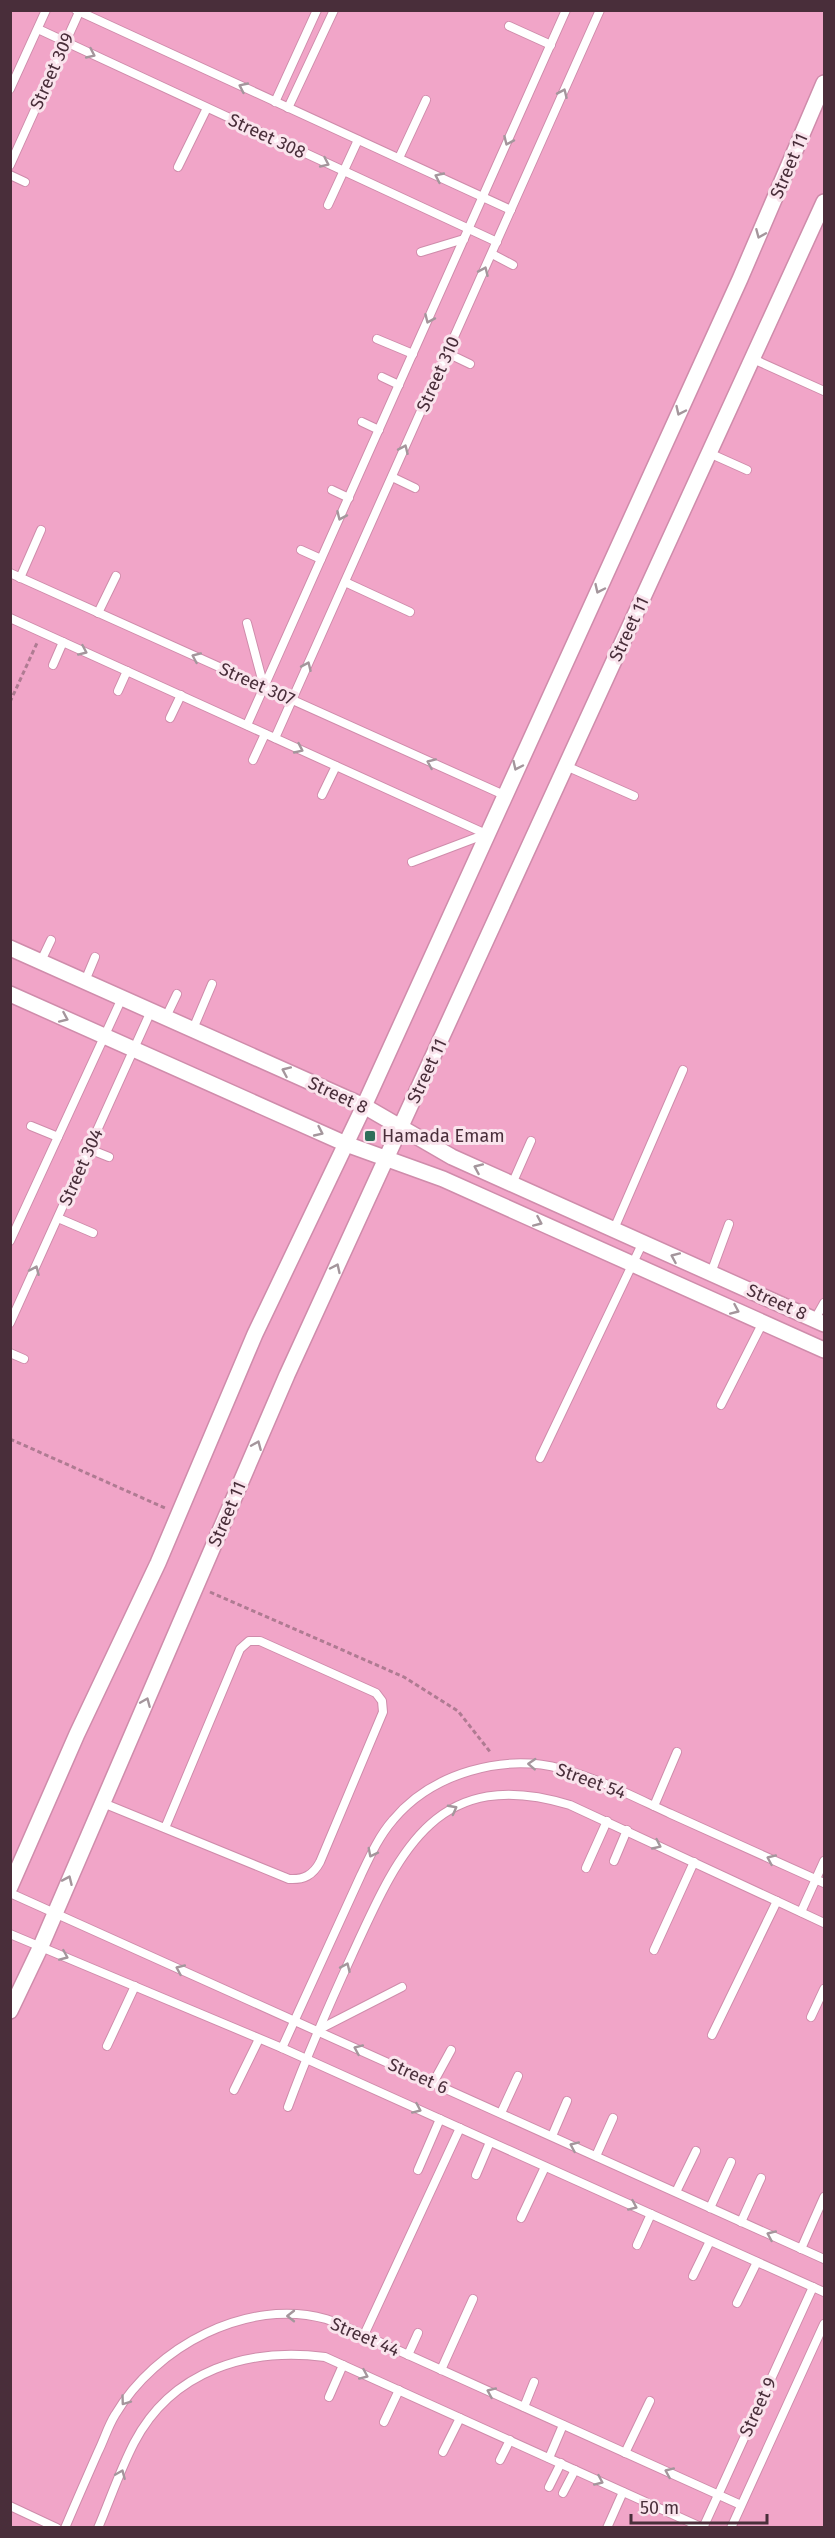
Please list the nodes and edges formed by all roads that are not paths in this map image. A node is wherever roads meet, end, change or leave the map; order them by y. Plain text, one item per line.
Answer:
1 (46, 10) edge
2 (316, 10) edge
3 (334, 10) edge
4 (566, 10) edge
5 (600, 10) edge
6 (78, 11) edge
7 (509, 26) dead end
8 (38, 29) junction
9 (66, 42) junction
10 (551, 45) junction
11 (825, 83) edge
12 (10, 89) edge
13 (426, 100) dead end
14 (275, 102) junction
15 (207, 108) junction
16 (288, 108) junction
17 (358, 140) junction
18 (399, 158) junction
19 (10, 165) edge
20 (178, 167) dead end
21 (344, 171) junction
22 (10, 175) edge
23 (25, 182) dead end
24 (483, 197) junction
25 (825, 202) edge
26 (328, 205) dead end
27 (511, 210) junction
28 (469, 230) junction
29 (464, 239) junction
30 (497, 242) junction
31 (421, 252) dead end
32 (492, 254) junction
33 (513, 265) dead end
34 (377, 339) dead end
35 (447, 353) junction
36 (413, 354) junction
37 (753, 359) junction
38 (470, 364) dead end
39 (382, 377) dead end
40 (399, 385) junction
41 (825, 391) edge
42 (362, 422) dead end
43 (379, 430) junction
44 (710, 453) junction
45 (747, 470) dead end
46 (392, 477) junction
47 (415, 488) dead end
48 (332, 490) dead end
49 (349, 498) junction
50 (41, 530) dead end
51 (301, 550) dead end
52 (321, 559) junction
53 (10, 573) edge
54 (116, 576) dead end
55 (20, 578) junction
56 (345, 582) junction
57 (410, 612) dead end
58 (98, 613) junction
59 (10, 618) edge
60 (247, 623) dead end
61 (63, 642) junction
62 (53, 665) dead end
63 (127, 671) junction
64 (264, 687) junction
65 (118, 691) dead end
66 (181, 695) junction
67 (292, 700) junction
68 (171, 718) dead end
69 (247, 725) junction
70 (265, 734) junction
71 (275, 738) junction
72 (253, 760) dead end
73 (336, 766) junction
74 (566, 766) junction
75 (322, 795) dead end
76 (504, 795) junction
77 (634, 796) dead end
78 (486, 834) junction
79 (412, 862) dead end
80 (51, 940) dead end
81 (10, 948) edge
82 (94, 957) dead end
83 (41, 962) junction
84 (85, 981) junction
85 (212, 984) dead end
86 (10, 994) edge
87 (177, 994) dead end
88 (122, 998) junction
89 (151, 1011) junction
90 (166, 1017) junction
91 (193, 1029) junction
92 (104, 1036) junction
93 (134, 1049) junction
94 (683, 1070) dead end
95 (364, 1106) junction
96 (31, 1126) dead end
97 (402, 1126) junction
98 (58, 1137) junction
99 (531, 1142) dead end
100 (346, 1144) junction
101 (89, 1149) junction
102 (109, 1157) dead end
103 (386, 1160) junction
104 (512, 1184) junction
105 (58, 1218) junction
106 (729, 1224) dead end
107 (614, 1229) junction
108 (93, 1233) dead end
109 (10, 1241) edge
110 (643, 1242) junction
111 (633, 1264) junction
112 (711, 1273) junction
113 (825, 1303) edge
114 (763, 1322) junction
115 (820, 1322) edge
116 (10, 1323) edge
117 (825, 1350) edge
118 (10, 1353) edge
119 (24, 1359) dead end
120 (721, 1405) dead end
121 (540, 1458) dead end
122 (677, 1752) dead end
123 (103, 1803) junction
124 (654, 1806) junction
125 (607, 1821) junction
126 (165, 1828) junction
127 (627, 1830) junction
128 (614, 1861) dead end
129 (825, 1861) edge
130 (694, 1862) junction
131 (586, 1868) dead end
132 (816, 1879) junction
133 (825, 1883) edge
134 (10, 1887) edge
135 (10, 1893) edge
136 (777, 1901) junction
137 (54, 1912) junction
138 (801, 1912) junction
139 (825, 1923) edge
140 (10, 1934) edge
141 (40, 1946) junction
142 (654, 1950) dead end
143 (135, 1986) junction
144 (402, 1987) dead end
145 (825, 1989) edge
146 (10, 2011) edge
147 (811, 2017) dead end
148 (293, 2020) junction
149 (318, 2030) junction
150 (712, 2035) dead end
151 (259, 2039) junction
152 (107, 2046) dead end
153 (282, 2048) junction
154 (451, 2050) dead end
155 (306, 2059) junction
156 (518, 2076) dead end
157 (433, 2083) junction
158 (234, 2090) dead end
159 (567, 2101) dead end
160 (288, 2107) dead end
161 (501, 2113) junction
162 (613, 2118) dead end
163 (440, 2119) junction
164 (460, 2128) junction
165 (552, 2136) junction
166 (490, 2142) junction
167 (696, 2151) dead end
168 (596, 2156) junction
169 (731, 2162) dead end
170 (545, 2167) junction
171 (418, 2170) dead end
172 (476, 2175) dead end
173 (761, 2178) dead end
174 (676, 2192) junction
175 (825, 2197) edge
176 (710, 2208) junction
177 (651, 2214) junction
178 (521, 2218) dead end
179 (741, 2222) junction
180 (710, 2241) junction
181 (637, 2246) dead end
182 (801, 2249) junction
183 (825, 2259) edge
184 (757, 2262) junction
185 (693, 2276) dead end
186 (813, 2287) junction
187 (825, 2292) edge
188 (473, 2299) dead end
189 (737, 2303) dead end
190 (825, 2324) edge
191 (418, 2333) dead end
192 (364, 2335) junction
193 (408, 2355) junction
194 (343, 2365) junction
195 (441, 2370) junction
196 (534, 2382) dead end
197 (399, 2390) junction
198 (329, 2397) dead end
199 (650, 2400) dead end
200 (524, 2407) junction
201 (460, 2418) junction
202 (384, 2422) dead end
203 (563, 2425) junction
204 (510, 2440) junction
205 (443, 2452) dead end
206 (625, 2453) junction
207 (549, 2458) junction
208 (500, 2460) dead end
209 (561, 2463) junction
210 (575, 2470) junction
211 (549, 2487) dead end
212 (623, 2492) junction
213 (563, 2493) dead end
214 (718, 2494) junction
215 (741, 2505) junction
216 (10, 2506) edge
217 (703, 2527) edge
218 (57, 2528) edge
219 (65, 2528) edge
220 (98, 2528) edge
221 (607, 2528) edge
222 (731, 2528) edge

1 - 8 lane, Street 309
2 - 14 lane
3 - 16 lane
4 - 10 lane, Street 310
27 -> 5 lane, Street 310
6 - 9 lane, Street 309
14 -> 6 lane, Street 308
7 - 10 lane
8 - 9 lane, Street 308
8 - 12 lane, Street 309
9 -> 15 lane, Street 308
9 - 19 lane, Street 309
10 -> 24 lane, Street 310
11 -> 76 street, Street 11
13 - 18 lane
14 - 16 lane, Street 308
15 - 20 lane
15 -> 21 lane, Street 308
16 - 17 lane, Street 308
17 - 18 lane, Street 308
17 - 21 lane
24 -> 18 lane, Street 308
21 - 26 lane
21 - 28 lane, Street 308
22 - 23 lane
24 - 27 lane, Street 308
24 - 28 lane, Street 310
25 - 37 street, Street 11
27 - 30 lane, Street 310
28 - 29 lane, Street 310
28 - 30 lane, Street 308
29 - 31 lane
29 -> 36 lane, Street 310
30 - 32 lane, Street 310
32 - 33 lane
35 -> 32 lane, Street 310
34 - 36 lane
35 - 38 lane
46 -> 35 lane, Street 310
36 - 40 lane, Street 310
37 - 41 lane
37 - 44 street, Street 11
39 - 40 lane
40 - 43 lane, Street 310
42 - 43 lane
43 - 49 lane, Street 310
44 - 45 lane
44 - 74 street, Street 11
46 - 47 lane
46 - 56 lane, Street 310
48 - 49 lane
49 -> 52 lane, Street 310
50 - 55 lane
51 - 52 lane
52 - 64 lane, Street 310
53 - 55 lane, Street 307
54 - 58 lane
55 - 58 lane, Street 307
56 - 57 lane
67 -> 56 lane, Street 310
64 -> 58 lane, Street 307
59 - 61 lane
60 - 64 lane
61 - 62 lane
61 -> 63 lane
63 - 65 lane
63 - 66 lane
64 - 67 lane, Street 307
64 - 69 lane, Street 310
66 - 68 lane
66 - 69 lane
67 - 71 lane, Street 310
76 -> 67 lane, Street 307
69 - 70 lane
70 - 71 lane
70 - 72 lane
71 -> 73 lane
73 - 75 lane
73 - 78 lane
74 - 77 lane
74 - 97 street, Street 11
76 - 78 street, Street 11
78 - 79 lane
78 - 95 street, Street 11
80 - 83 lane
81 - 83 street, Street 8
82 - 84 lane
83 - 84 street, Street 8
84 - 88 street, Street 8
85 - 91 lane
86 -> 92 street, Street 8
87 - 90 lane
88 - 89 street, Street 8
88 - 92 lane, Street 304
89 - 90 street, Street 8
89 - 93 lane, Street 304
90 - 91 street, Street 8
95 -> 91 street, Street 8
92 - 93 street, Street 8
92 - 98 lane, Street 304
93 -> 100 street, Street 8
93 - 101 lane, Street 304
94 - 107 lane
95 - 97 street, Street 8
95 - 100 street, Street 11
96 - 98 lane
97 - 103 street, Street 11
104 -> 97 street, Street 8
98 - 109 lane, Street 304
99 - 104 lane
100 - 103 street, Street 8
100 - 134 street, Street 11
101 - 102 lane
101 - 105 lane, Street 304
103 -> 111 street, Street 8
123 -> 103 street, Street 11
104 - 107 street, Street 8
105 - 108 lane
116 -> 105 lane, Street 304
106 - 112 lane
107 - 110 street, Street 8
110 - 111 lane
112 -> 110 street, Street 8
111 -> 114 street, Street 8
111 - 121 lane
112 - 115 street, Street 8
113 - 115 lane
114 - 117 street, Street 8
114 - 120 lane
118 - 119 lane
122 - 124 lane
123 - 126 lane
137 -> 123 street, Street 11
132 -> 124 lane, Street 54
124 -> 148 lane, Street 54
125 - 127 lane, Street 54
125 - 131 lane
149 -> 125 lane, Street 54
126 - 126 lane
127 - 128 lane
127 -> 130 lane, Street 54
129 - 132 lane
130 - 136 lane, Street 54
130 - 142 lane
132 - 133 lane, Street 54
132 - 138 lane
135 - 137 lane, Street 6
136 - 138 lane, Street 54
136 - 150 lane
137 - 141 street, Street 11
148 -> 137 lane, Street 6
138 - 139 lane, Street 54
140 - 141 lane, Street 6
141 -> 143 lane, Street 6
141 - 146 street, Street 11
143 - 151 lane, Street 6
143 - 152 lane
144 - 149 lane
145 - 147 lane
148 - 149 lane, Street 6
148 - 153 lane, Street 54
149 - 155 lane, Street 54
157 -> 149 lane, Street 6
151 - 153 lane, Street 6
151 - 158 lane
153 - 155 lane, Street 6
154 - 157 lane
155 - 160 lane, Street 54
155 -> 163 lane, Street 6
156 - 161 lane
157 - 161 lane, Street 6
159 - 165 lane
161 - 165 lane, Street 6
162 - 168 lane
163 - 164 lane, Street 6
163 - 171 lane
164 - 166 lane, Street 6
164 - 192 lane
168 -> 165 lane, Street 6
166 - 170 lane, Street 6
166 - 172 lane
167 - 174 lane
168 - 174 lane, Street 6
169 - 176 lane
170 -> 177 lane, Street 6
170 - 178 lane
173 - 179 lane
174 - 176 lane, Street 6
175 - 182 lane
176 - 179 lane, Street 6
177 - 180 lane, Street 6
177 - 181 lane
182 -> 179 lane, Street 6
180 - 184 lane, Street 6
180 - 185 lane
182 - 183 lane, Street 6
184 - 186 lane, Street 6
184 - 189 lane
186 - 187 lane, Street 6
186 - 214 lane, Street 9
188 - 195 lane
190 - 215 lane, Street 9
191 - 193 lane
192 - 193 lane, Street 44
192 -> 219 lane, Street 44
193 - 195 lane, Street 44
194 -> 197 lane, Street 44
194 - 198 lane
220 -> 194 lane, Street 44
200 -> 195 lane, Street 44
196 - 200 lane
197 - 201 lane, Street 44
197 - 202 lane
199 - 206 lane
200 - 203 lane, Street 44
201 - 204 lane, Street 44
201 - 205 lane
203 - 206 lane, Street 44
203 - 207 lane
204 - 207 lane, Street 44
204 - 208 lane
214 -> 206 lane, Street 44
207 - 209 lane, Street 44
209 - 210 lane, Street 44
209 - 211 lane
210 -> 212 lane, Street 44
210 - 213 lane
212 - 217 lane, Street 44
212 - 221 lane
214 - 215 lane, Street 44
214 - 217 lane, Street 9
215 - 222 lane, Street 9
216 - 218 lane

